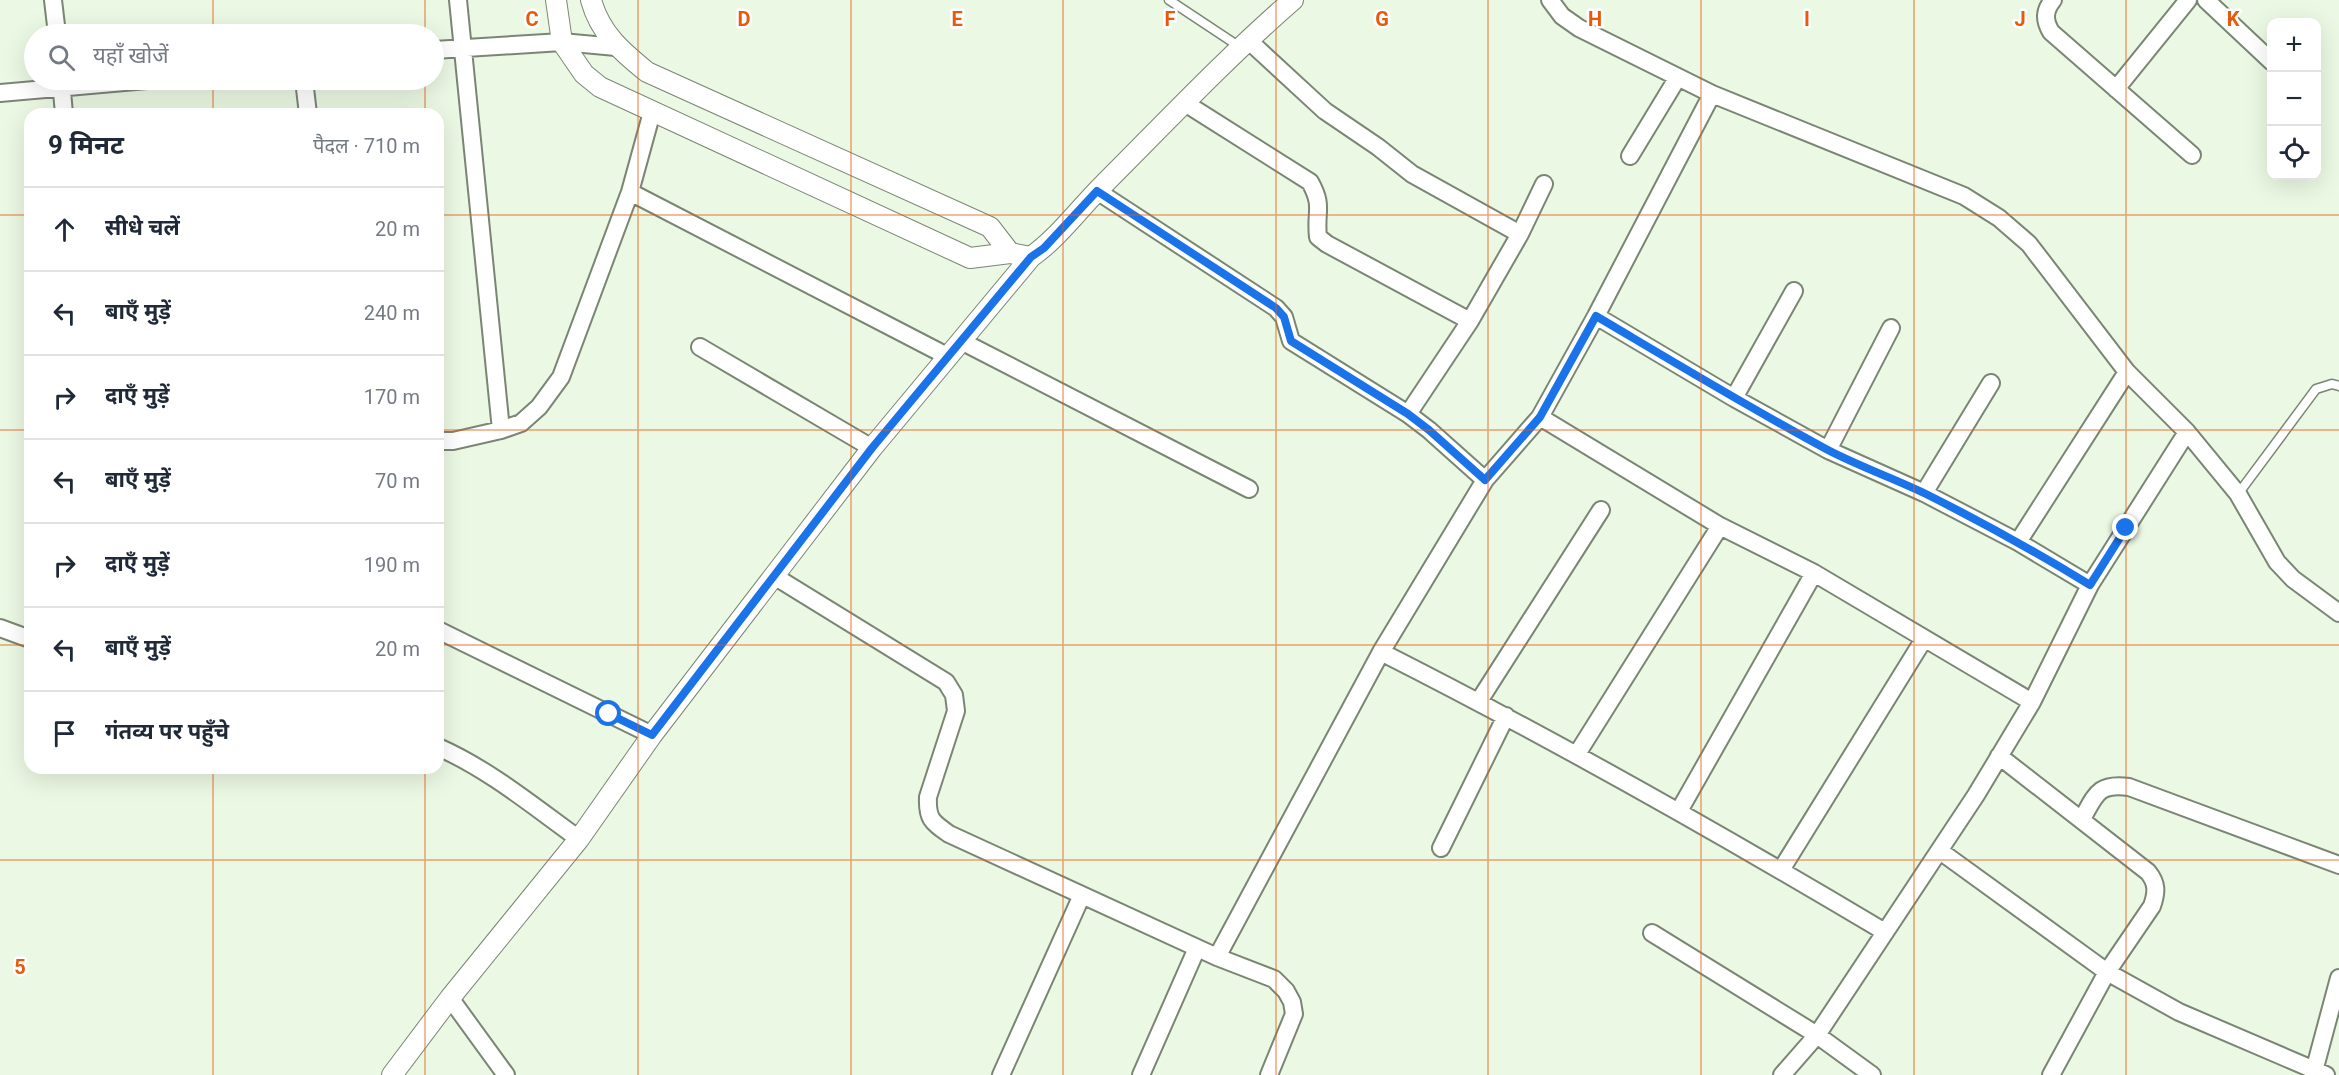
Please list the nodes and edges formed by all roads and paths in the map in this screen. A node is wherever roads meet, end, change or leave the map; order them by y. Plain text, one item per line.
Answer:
1 (53, 0) edge
2 (458, 0) edge
3 (556, 0) edge
4 (591, 0) edge
5 (1169, 0) edge
6 (1293, 0) edge
7 (1550, 0) edge
8 (2054, 0) edge
9 (2188, 0) edge
10 (2206, 0) edge
11 (56, 24) edge
12 (562, 42) junction
13 (1244, 44) junction
14 (462, 46) junction
15 (616, 47) junction
16 (444, 49) edge
17 (2267, 58) edge
18 (1678, 76) junction
19 (2116, 89) junction
20 (24, 90) edge
21 (62, 90) edge
22 (305, 90) edge
23 (0, 93) edge
24 (1712, 94) junction
25 (1185, 103) junction
26 (64, 108) edge
27 (307, 108) edge
28 (652, 112) junction
29 (2192, 155) dead end
30 (1630, 156) dead end
31 (1544, 184) dead end
32 (1097, 191) junction
33 (630, 192) junction
34 (1520, 234) junction
35 (1010, 253) junction
36 (1031, 257) junction
37 (1794, 291) dead end
38 (1596, 316) junction
39 (1470, 321) junction
40 (1891, 328) dead end
41 (961, 341) junction
42 (700, 347) dead end
43 (947, 356) junction
44 (2127, 372) junction
45 (1991, 383) dead end
46 (2339, 386) edge
47 (1734, 398) junction
48 (1408, 414) junction
49 (1540, 417) junction
50 (501, 430) junction
51 (2187, 432) junction
52 (444, 441) edge
53 (872, 448) junction
54 (1828, 450) junction
55 (1485, 480) junction
56 (1249, 489) dead end
57 (1923, 493) junction
58 (2238, 494) junction
59 (1601, 510) dead end
60 (1720, 526) junction
61 (2018, 542) junction
62 (1814, 573) junction
63 (774, 576) junction
64 (2090, 585) junction
65 (2339, 613) edge
66 (0, 628) edge
67 (444, 633) edge
68 (24, 637) edge
69 (1924, 639) junction
70 (1381, 652) junction
71 (1479, 702) junction
72 (2032, 702) junction
73 (1506, 716) junction
74 (652, 735) junction
75 (444, 750) edge
76 (1577, 754) junction
77 (1999, 756) junction
78 (1679, 811) junction
79 (2082, 819) junction
80 (579, 839) junction
81 (1442, 848) dead end
82 (1940, 851) junction
83 (2339, 865) edge
84 (1781, 870) junction
85 (1082, 895) junction
86 (1885, 932) junction
87 (1652, 933) dead end
88 (1197, 948) junction
89 (1217, 957) junction
90 (2107, 972) junction
91 (2339, 978) edge
92 (450, 998) junction
93 (1817, 1035) junction
94 (2318, 1073) edge
95 (392, 1075) edge
96 (506, 1075) edge
97 (1001, 1075) edge
98 (1141, 1075) edge
99 (1269, 1075) edge
100 (1782, 1075) edge
101 (1872, 1075) edge
102 (2051, 1075) edge

1 - 11 street
2 - 14 street
3 - 12 street
4 - 15 street
5 - 13 lane
6 - 13 street
7 - 18 street
8 - 19 street
9 - 19 street
10 - 17 street
12 - 14 street
12 - 15 street
12 - 28 street
13 - 25 street
13 - 34 street
14 - 16 street
14 - 50 street
15 - 35 street
18 - 24 street
18 - 30 street
19 - 29 street
20 - 23 street
21 - 26 street
22 - 27 street
24 - 38 street
24 - 44 street
25 - 32 street
25 - 39 street
28 - 33 street
28 - 35 street
31 - 34 street
32 - 36 street
32 - 48 street
33 - 43 street
33 - 50 street
34 - 39 street
35 - 36 street
36 - 41 street
37 - 47 street
38 - 47 street
38 - 49 street
39 - 48 street
40 - 54 street
41 - 43 street
41 - 56 street
42 - 53 street
43 - 53 street
44 - 51 street
44 - 61 street
45 - 57 street
46 - 58 lane
47 - 54 street
48 - 55 street
49 - 55 street
49 - 60 street
50 - 52 street
51 - 58 street
51 - 64 street
53 - 63 street
54 - 57 street
55 - 70 street
57 - 61 street
58 - 65 street
59 - 71 street
60 - 62 street
60 - 76 street
61 - 64 street
62 - 69 street
62 - 78 street
63 - 74 street
63 - 85 street
64 - 72 street
66 - 68 street
67 - 74 street
69 - 72 street
69 - 84 street
70 - 71 street
70 - 89 street
71 - 73 street
72 - 77 street
73 - 76 street
73 - 81 street
74 - 80 street
75 - 80 street
76 - 78 street
77 - 79 street
77 - 82 street
78 - 84 street
79 - 83 street
79 - 90 street
80 - 92 street
82 - 86 street
82 - 90 street
84 - 86 street
85 - 88 street
85 - 97 street
86 - 93 street
87 - 93 street
88 - 89 street
88 - 98 street
89 - 99 street
90 - 94 street
90 - 102 street
91 - 94 street
92 - 95 street
92 - 96 street
93 - 100 street
93 - 101 street

